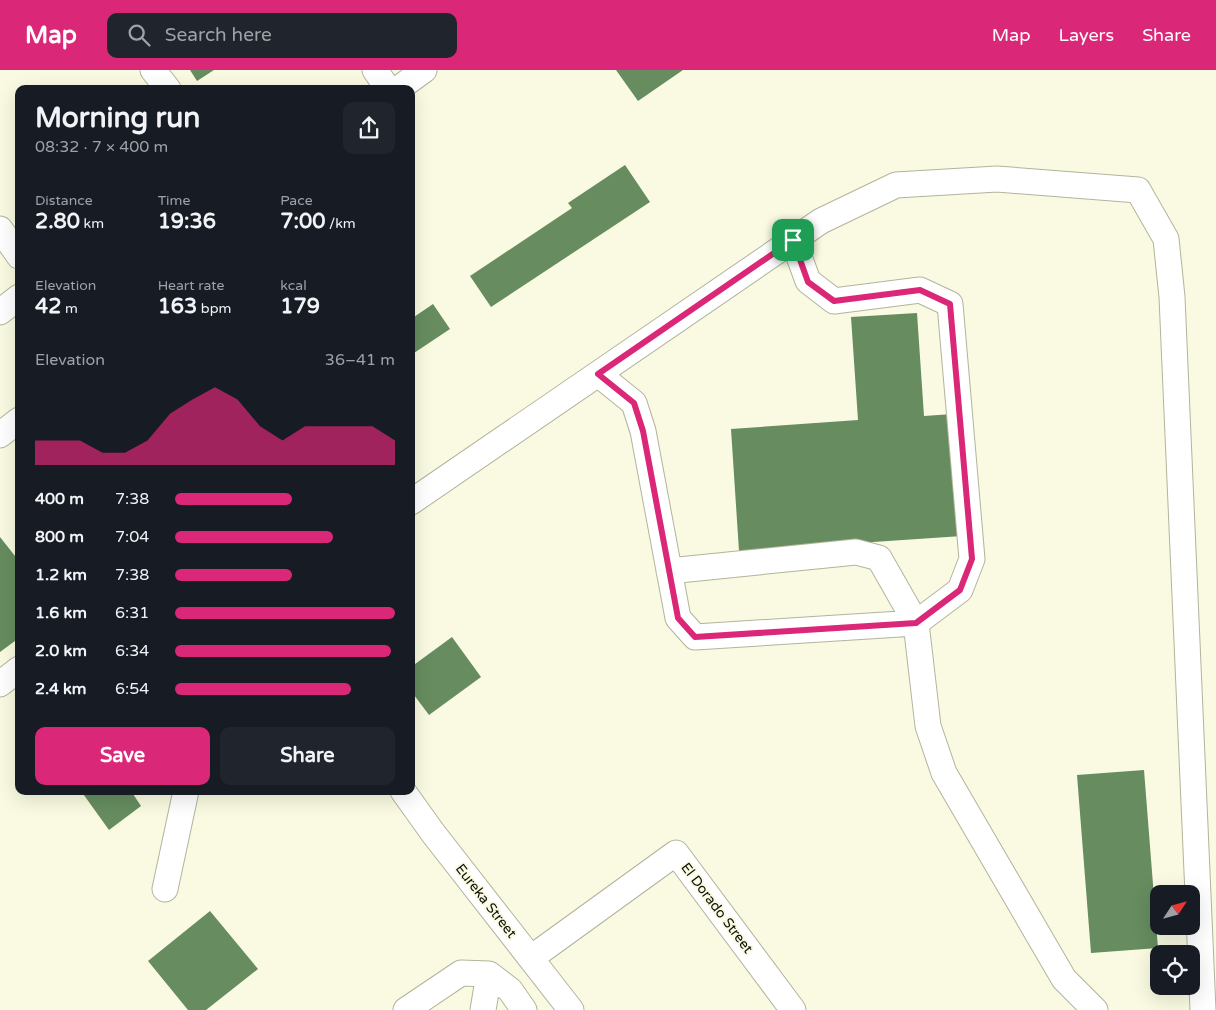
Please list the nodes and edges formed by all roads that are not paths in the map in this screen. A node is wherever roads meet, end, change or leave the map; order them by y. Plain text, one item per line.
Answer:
1 (153, 70) edge
2 (375, 70) edge
3 (424, 70) edge
4 (165, 85) edge
5 (385, 85) edge
6 (403, 85) edge
7 (0, 229) edge
8 (793, 240) junction
9 (15, 250) edge
10 (15, 300) edge
11 (0, 312) edge
12 (598, 374) junction
13 (15, 423) edge
14 (0, 435) edge
15 (415, 499) edge
16 (669, 571) junction
17 (916, 623) junction
18 (15, 672) edge
19 (0, 684) edge
20 (185, 795) edge
21 (406, 795) edge
22 (165, 889) dead end
23 (531, 958) junction
24 (489, 974) junction
25 (406, 1010) edge
26 (483, 1010) edge
27 (524, 1010) edge
28 (571, 1010) edge
29 (793, 1010) edge
30 (1095, 1010) edge
31 (1202, 1010) edge

1 - 4 street
2 - 5 street
3 - 6 street
7 - 9 street
8 - 12 street
8 - 17 street
8 - 31 street
10 - 11 street
12 - 15 street
12 - 16 street
13 - 14 street
16 - 17 street
16 - 17 street
17 - 30 street
18 - 19 street
20 - 22 street
21 - 23 street, Eureka Street
23 - 28 street, Eureka Street
23 - 29 street, El Dorado Street
24 - 25 street
24 - 26 street
24 - 27 street

